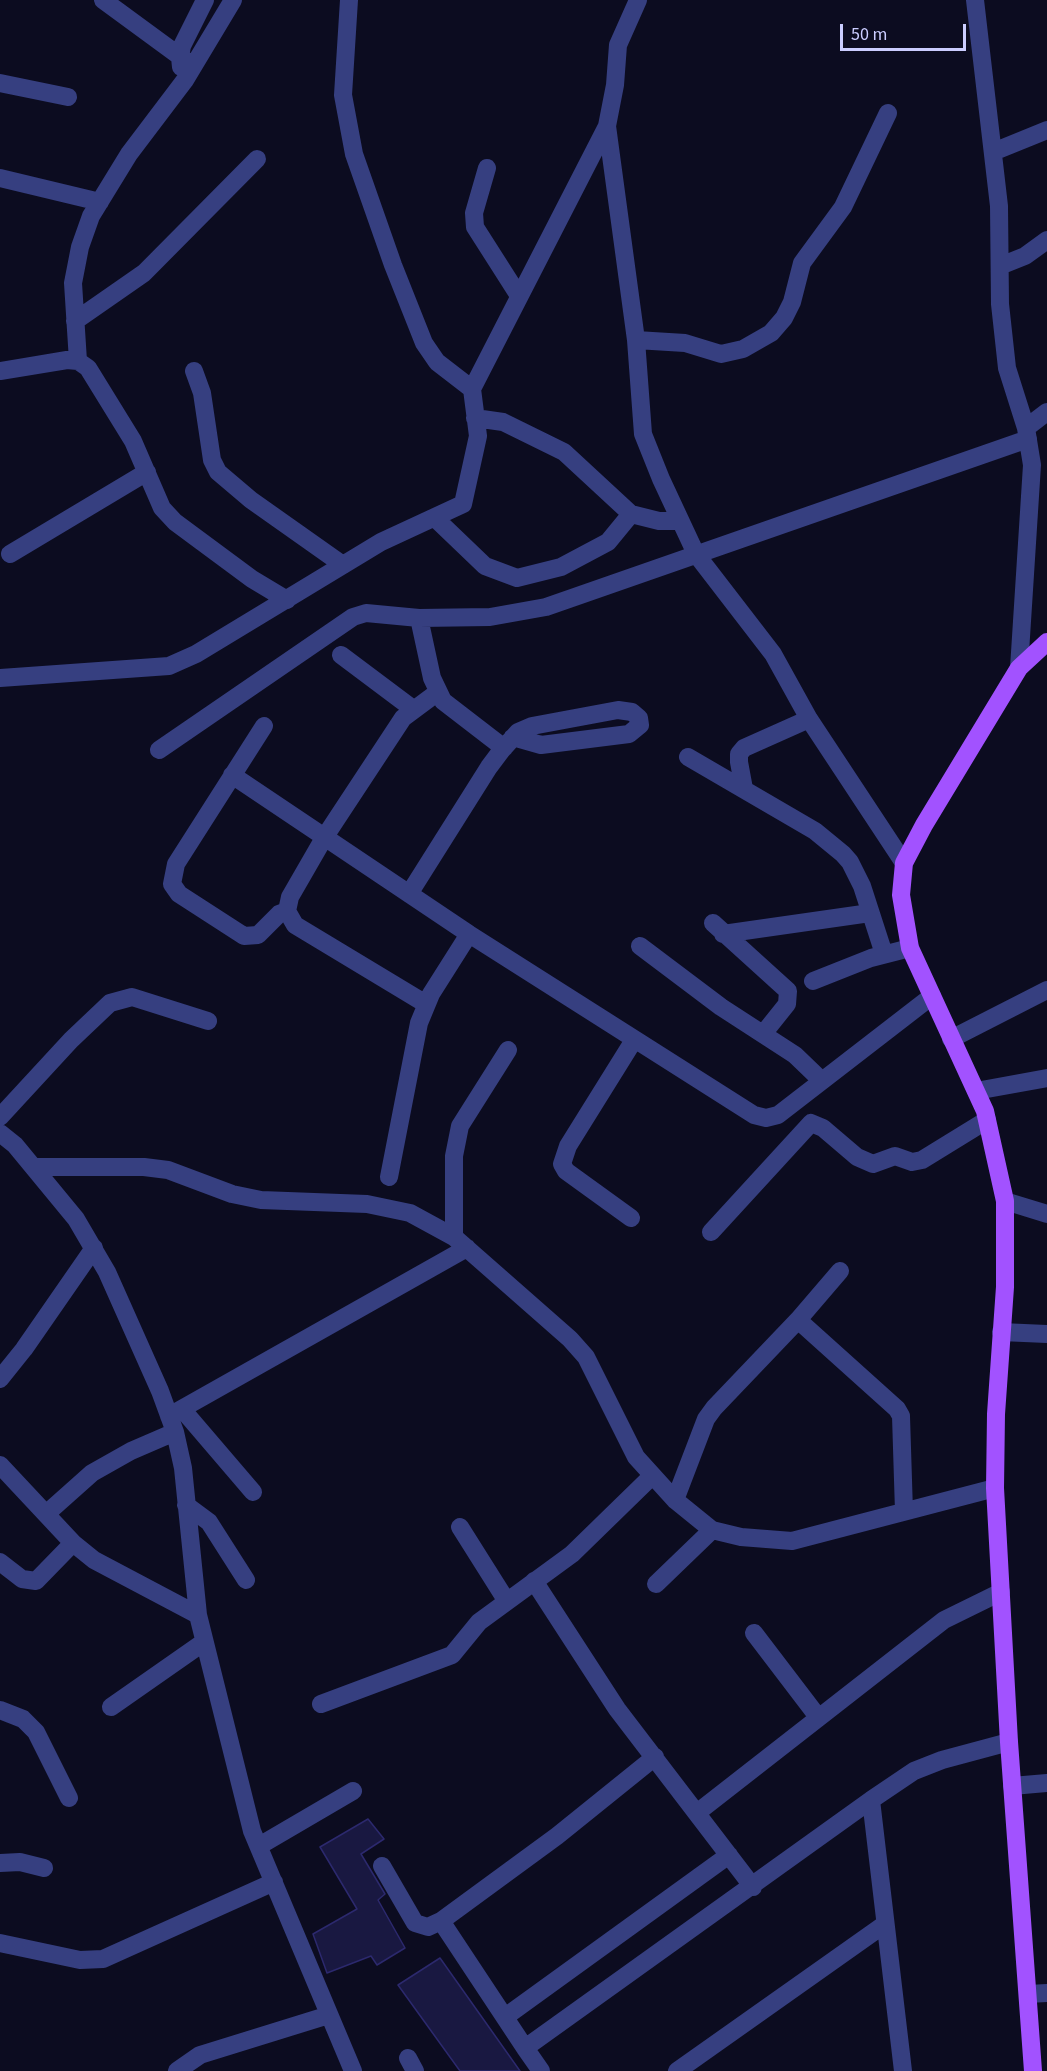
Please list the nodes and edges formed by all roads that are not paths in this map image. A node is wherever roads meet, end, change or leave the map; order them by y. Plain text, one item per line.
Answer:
1 (103, 0) edge
2 (205, 0) edge
3 (233, 0) edge
4 (349, 0) edge
5 (638, 0) edge
6 (975, 0) edge
7 (186, 68) junction
8 (0, 83) edge
9 (68, 97) dead end
10 (888, 113) dead end
11 (607, 126) junction
12 (1047, 130) edge
13 (993, 152) junction
14 (257, 159) dead end
15 (487, 168) dead end
16 (0, 178) edge
17 (100, 202) junction
18 (1047, 240) edge
19 (1000, 266) junction
20 (519, 296) junction
21 (75, 321) junction
22 (636, 340) junction
23 (78, 362) junction
24 (0, 371) edge
25 (194, 371) dead end
26 (472, 389) junction
27 (1047, 412) edge
28 (475, 418) junction
29 (1027, 433) junction
30 (147, 472) junction
31 (631, 514) junction
32 (436, 519) junction
33 (680, 521) junction
34 (10, 554) dead end
35 (696, 554) junction
36 (343, 565) junction
37 (287, 600) junction
38 (419, 618) junction
39 (1047, 642) edge
40 (341, 655) dead end
41 (1018, 668) junction
42 (0, 678) edge
43 (438, 692) junction
44 (413, 709) junction
45 (809, 719) junction
46 (264, 726) dead end
47 (509, 743) junction
48 (159, 750) dead end
49 (688, 757) dead end
50 (232, 775) junction
51 (744, 789) junction
52 (324, 838) junction
53 (904, 863) junction
54 (409, 894) junction
55 (287, 911) junction
56 (870, 913) junction
57 (469, 934) junction
58 (640, 946) dead end
59 (910, 948) junction
60 (884, 954) junction
61 (813, 981) dead end
62 (1047, 990) edge
63 (932, 996) junction
64 (426, 1004) junction
65 (208, 1021) dead end
66 (763, 1034) junction
67 (951, 1039) junction
68 (634, 1040) junction
69 (508, 1050) dead end
70 (1047, 1078) edge
71 (822, 1081) junction
72 (976, 1091) junction
73 (0, 1117) edge
74 (987, 1120) junction
75 (0, 1133) edge
76 (34, 1167) junction
77 (389, 1177) dead end
78 (1005, 1201) junction
79 (1047, 1214) edge
80 (631, 1218) dead end
81 (711, 1232) dead end
82 (460, 1243) junction
83 (94, 1248) junction
84 (840, 1270) dead end
85 (798, 1320) junction
86 (1001, 1332) junction
87 (1047, 1334) edge
88 (0, 1379) edge
89 (175, 1419) junction
90 (0, 1465) edge
91 (651, 1477) junction
92 (995, 1488) junction
93 (253, 1492) dead end
94 (675, 1500) junction
95 (186, 1505) junction
96 (904, 1512) junction
97 (46, 1514) junction
98 (460, 1527) dead end
99 (712, 1530) junction
100 (73, 1543) junction
101 (0, 1562) edge
102 (246, 1580) dead end
103 (534, 1581) junction
104 (656, 1584) dead end
105 (1001, 1592) junction
106 (506, 1600) junction
107 (198, 1615) junction
108 (754, 1633) dead end
109 (204, 1642) junction
110 (321, 1704) dead end
111 (111, 1707) dead end
112 (0, 1710) edge
113 (819, 1718) junction
114 (1009, 1742) junction
115 (655, 1758) junction
116 (1047, 1783) edge
117 (1012, 1786) junction
118 (353, 1791) dead end
119 (69, 1798) dead end
120 (871, 1800) junction
121 (698, 1812) junction
122 (259, 1846) junction
123 (729, 1854) junction
124 (0, 1863) edge
125 (382, 1866) dead end
126 (44, 1868) dead end
127 (274, 1882) junction
128 (753, 1887) junction
129 (441, 1921) junction
130 (885, 1924) junction
131 (0, 1943) edge
132 (1047, 1993) edge
133 (1028, 1994) junction
134 (329, 2015) junction
135 (505, 2017) junction
136 (525, 2048) junction
137 (177, 2071) edge
138 (353, 2071) edge
139 (541, 2071) edge
140 (677, 2071) edge
141 (903, 2071) edge
142 (1033, 2071) edge

1 - 7 street
2 - 7 street
3 - 7 street
4 - 26 street
5 - 11 street
6 - 13 street
7 - 17 street
8 - 9 street
10 - 22 street
11 - 20 street
11 - 22 street
12 - 13 street
13 - 19 street
14 - 21 street
15 - 20 street
16 - 17 street
17 - 21 street
18 - 19 street
19 - 29 street
20 - 26 street
21 - 23 street
22 - 33 street
23 - 24 street
23 - 30 street
25 - 36 street
26 - 28 street
27 - 29 street
28 - 31 street
28 - 32 street
29 - 35 street
29 - 41 street
30 - 34 street
30 - 37 street
31 - 32 street
31 - 33 street
32 - 36 street
33 - 35 street
35 - 38 street
35 - 45 street
36 - 37 street
37 - 42 street
38 - 43 street
38 - 48 street
39 - 41 main road
40 - 44 street
41 - 53 main road
43 - 44 street
43 - 47 street
44 - 52 street
45 - 51 street
45 - 53 street
46 - 50 street
47 - 47 street
47 - 54 street
49 - 51 street
50 - 52 street
50 - 55 street
51 - 56 street
52 - 54 street
52 - 55 street
53 - 59 main road
54 - 57 street
55 - 64 street
56 - 60 street
56 - 66 street
57 - 64 street
57 - 68 street
58 - 66 street
59 - 60 street
59 - 63 main road
60 - 61 street
62 - 67 street
63 - 67 main road
63 - 71 street
64 - 77 street
65 - 73 street
66 - 71 street
67 - 72 main road
68 - 71 street
68 - 80 street
69 - 82 street
70 - 72 street
72 - 74 main road
74 - 78 main road
74 - 81 street
75 - 76 street
76 - 82 street
76 - 83 street
78 - 79 street
78 - 86 main road
82 - 89 street
82 - 91 street
83 - 88 street
83 - 89 street
84 - 85 street
85 - 94 street
85 - 96 street
86 - 87 street
86 - 92 main road
89 - 93 street
89 - 95 street
89 - 97 street
90 - 97 street
91 - 94 street
91 - 103 street
92 - 96 street
92 - 105 main road
94 - 99 street
95 - 102 street
95 - 107 street
96 - 99 street
97 - 100 street
98 - 106 street
99 - 104 street
100 - 101 street
100 - 107 street
103 - 106 street
103 - 115 street
105 - 113 street
105 - 114 main road
106 - 110 street
107 - 109 street
108 - 113 street
109 - 111 street
109 - 122 street
112 - 119 street
113 - 121 street
114 - 117 main road
114 - 120 street
115 - 121 street
115 - 129 street
116 - 117 street
117 - 133 main road
118 - 122 street
120 - 128 street
120 - 130 street
121 - 123 street
122 - 127 street
123 - 128 street
123 - 135 street
124 - 126 street
125 - 129 street
127 - 131 street
127 - 134 street
128 - 136 street
129 - 135 street
130 - 140 street
130 - 141 street
132 - 133 street
133 - 142 main road
134 - 137 street
134 - 138 street
135 - 136 street
136 - 139 street

